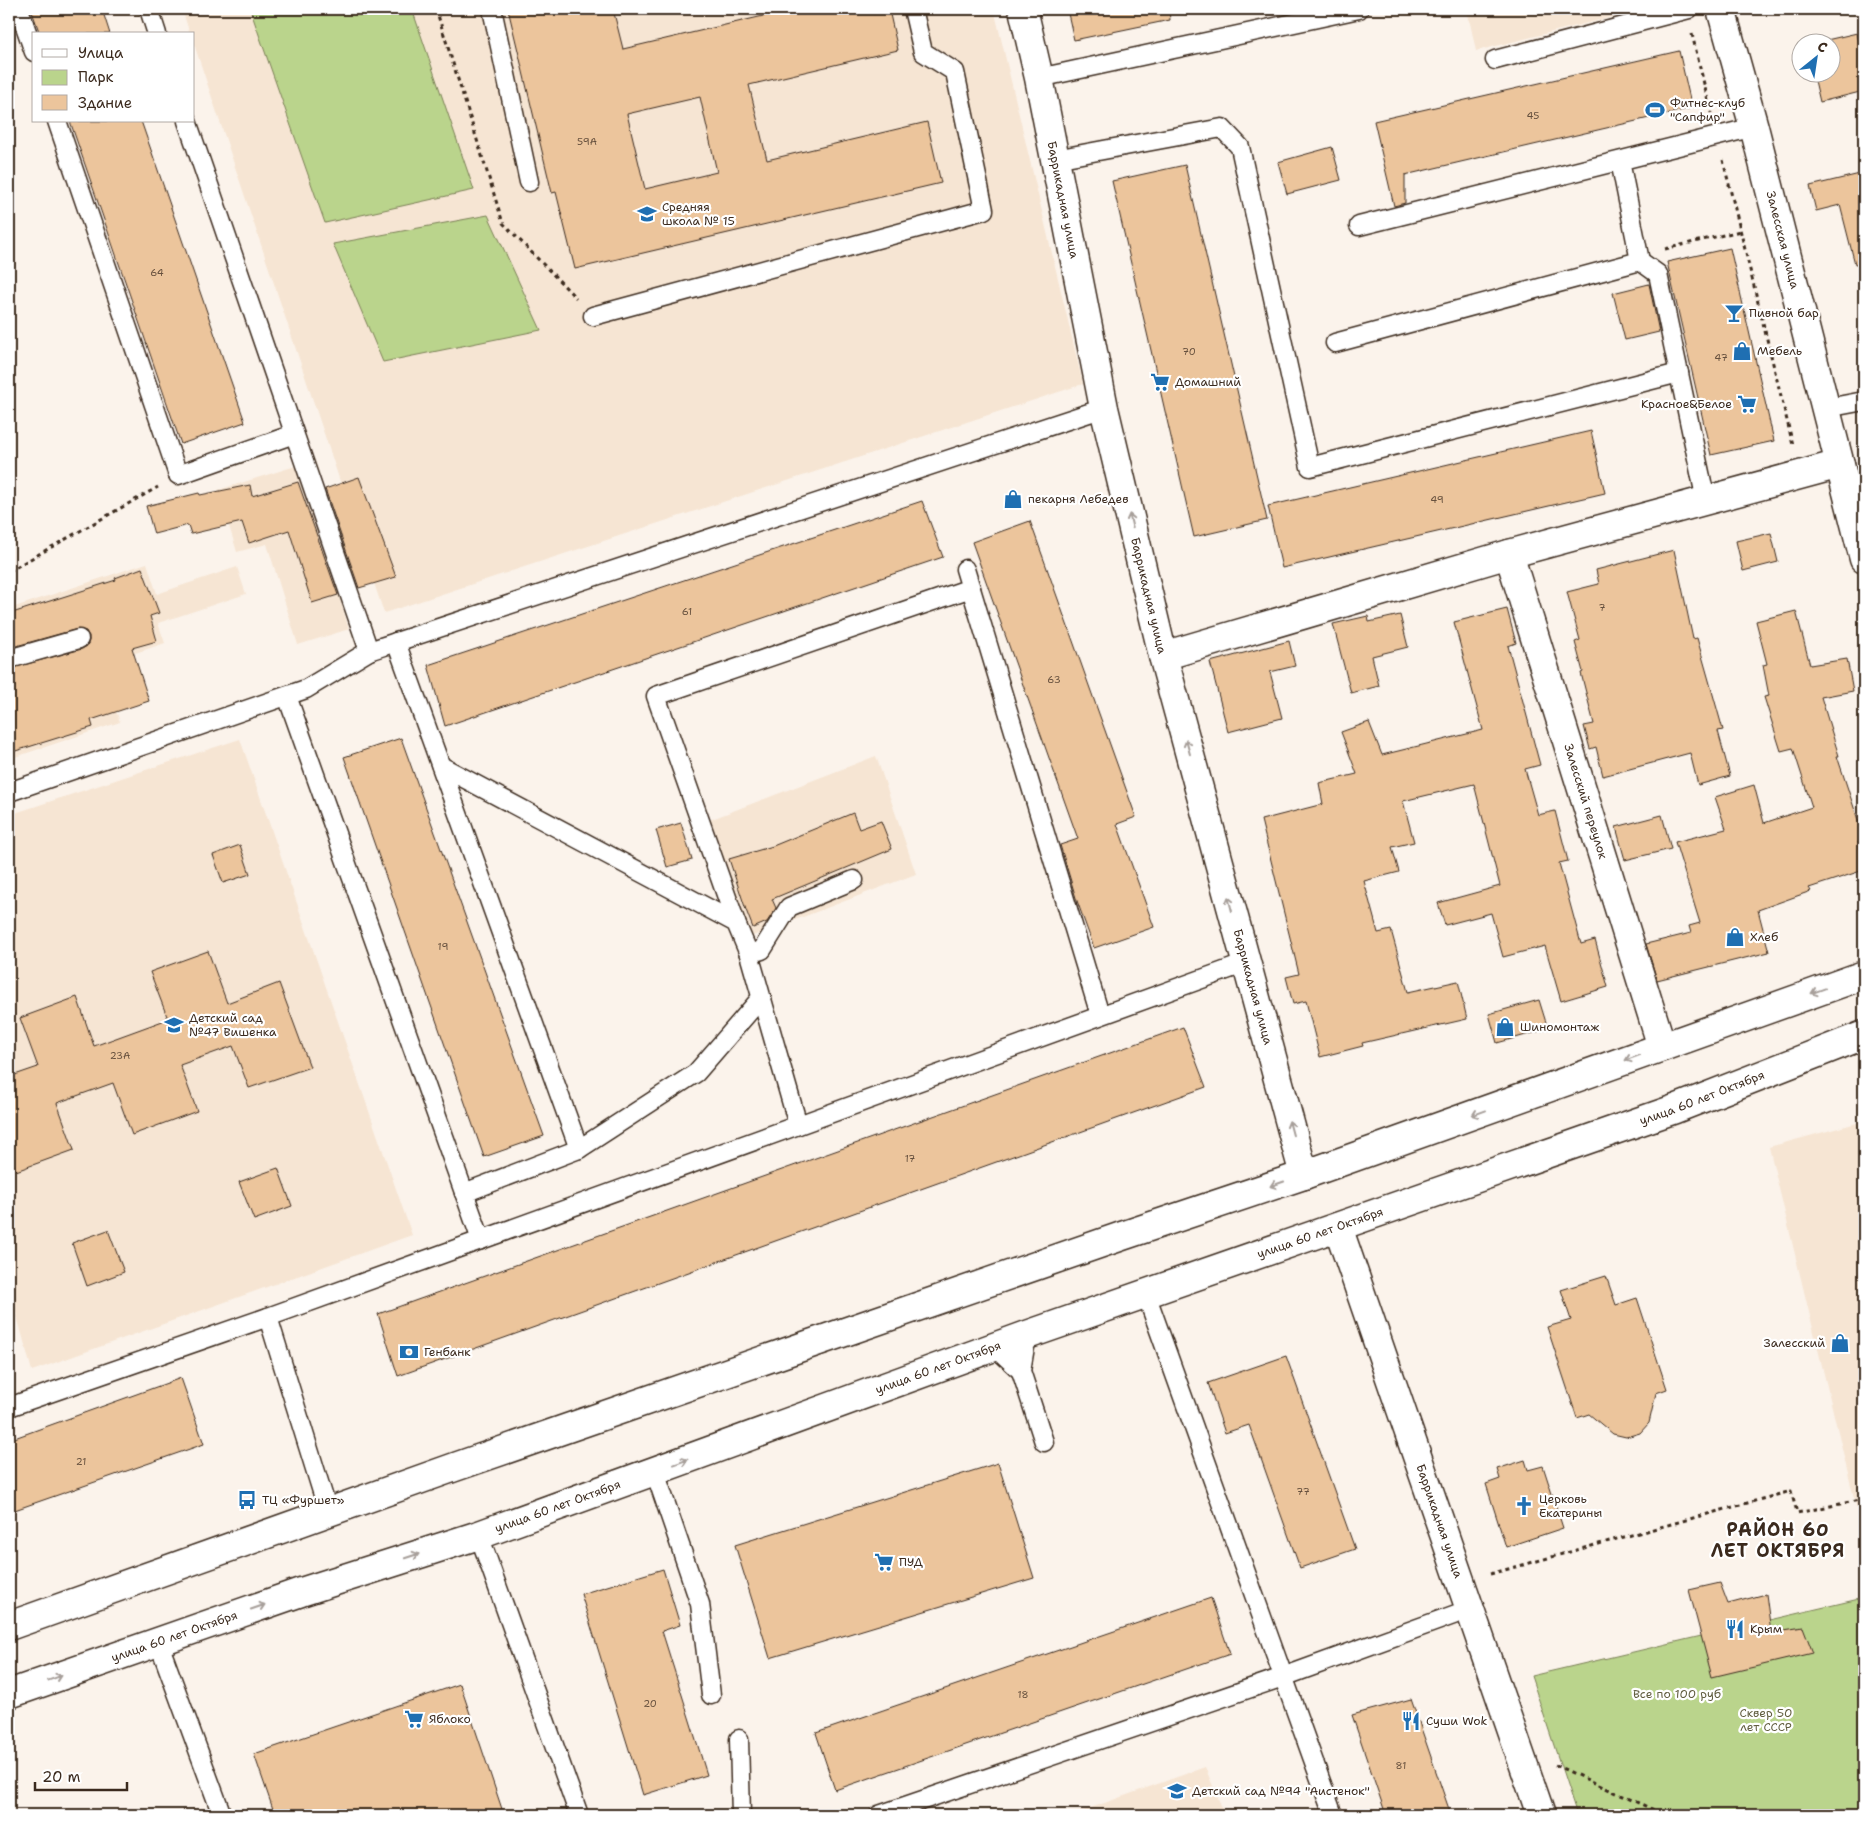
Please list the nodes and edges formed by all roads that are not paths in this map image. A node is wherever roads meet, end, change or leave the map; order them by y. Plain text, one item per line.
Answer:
1 (19, 9) edge
2 (148, 9) edge
3 (492, 9) edge
4 (912, 9) edge
5 (1023, 9) edge
6 (1359, 9) edge
7 (1688, 9) edge
8 (1722, 9) edge
9 (156, 32) edge
10 (32, 46) edge
11 (1495, 60) dead end
12 (1039, 78) junction
13 (57, 122) edge
14 (187, 122) edge
15 (1754, 127) junction
16 (1055, 159) junction
17 (1620, 161) junction
18 (529, 182) dead end
19 (1359, 226) dead end
20 (1639, 258) junction
21 (593, 316) road end
22 (1335, 343) dead end
23 (1679, 374) junction
24 (1864, 401) edge
25 (1104, 408) junction
26 (1827, 408) junction
27 (294, 434) junction
28 (1840, 464) junction
29 (1706, 501) junction
30 (1509, 554) junction
31 (1864, 559) edge
32 (965, 569) dead end
33 (970, 588) junction
34 (79, 639) dead end
35 (396, 642) junction
36 (369, 651) junction
37 (1163, 656) junction
38 (9, 659) edge
39 (287, 696) junction
40 (441, 766) junction
41 (9, 792) edge
42 (854, 880) dead end
43 (736, 923) junction
44 (749, 954) junction
45 (1246, 963) junction
46 (1864, 975) edge
47 (760, 998) junction
48 (1100, 1016) junction
49 (1864, 1034) edge
50 (1662, 1048) junction
51 (798, 1125) junction
52 (579, 1149) junction
53 (1304, 1175) junction
54 (464, 1193) junction
55 (1338, 1227) junction
56 (481, 1240) junction
57 (1146, 1294) junction
58 (268, 1317) junction
59 (1027, 1335) junction
60 (995, 1347) junction
61 (1021, 1371) junction
62 (9, 1407) edge
63 (1044, 1442) dead end
64 (655, 1472) junction
65 (328, 1511) junction
66 (479, 1535) junction
67 (1470, 1609) junction
68 (9, 1626) edge
69 (158, 1641) junction
70 (1283, 1677) junction
71 (9, 1694) edge
72 (711, 1695) dead end
73 (739, 1739) dead end
74 (222, 1815) edge
75 (579, 1815) edge
76 (742, 1815) edge
77 (879, 1815) edge
78 (1333, 1815) edge
79 (1542, 1815) edge

1 - 10 lane
2 - 9 lane
3 - 18 lane
4 - 21 lane
5 - 12 main road, Баррикадная улица
6 - 12 lane
7 - 11 lane
8 - 15 main road, Залесская улица
12 - 16 main road, Баррикадная улица
13 - 27 lane
14 - 27 lane
15 - 17 lane
15 - 26 main road, Залесская улица
16 - 23 lane
16 - 25 main road, Баррикадная улица
17 - 19 lane
17 - 20 lane
20 - 22 lane
20 - 23 lane
23 - 29 lane
24 - 26 lane
25 - 35 lane
37 -> 25 main road, Баррикадная улица
26 - 28 main road, Залесская улица
27 - 36 lane
28 - 29 main road
28 - 31 main road, Залесская улица
29 - 30 main road
30 - 37 main road
30 - 50 main road, Залесский переулок
32 - 33 lane
33 - 43 lane
33 - 48 lane
34 - 38 lane
35 - 36 lane
35 - 40 lane
36 - 39 lane
45 -> 37 main road, Баррикадная улица
39 - 41 lane
39 - 54 lane
40 - 43 lane
40 - 52 lane
42 - 44 lane
43 - 44 lane
44 - 47 lane
45 - 48 lane
53 -> 45 main road, Баррикадная улица
46 -> 50 main road
47 - 51 lane
47 - 52 lane
48 - 51 lane
49 - 55 main road, улица 60 лет Октября
50 -> 53 main road
51 - 56 lane
52 - 54 lane
53 -> 65 main road
54 - 56 lane
55 - 57 main road, улица 60 лет Октября
55 - 67 main road, Баррикадная улица
56 - 58 lane
57 - 59 main road, улица 60 лет Октября
57 - 70 lane
58 - 62 lane
58 - 65 lane
59 - 60 main road, улица 60 лет Октября
59 - 61 lane
60 - 61 lane
64 -> 60 main road, улица 60 лет Октября
61 - 63 lane
64 - 66 main road, улица 60 лет Октября
64 - 72 lane
65 - 68 main road
69 -> 66 main road, улица 60 лет Октября
66 - 75 lane
67 - 70 lane
67 - 79 main road, Баррикадная улица
71 -> 69 main road, улица 60 лет Октября
69 - 74 lane
70 - 77 lane
70 - 78 lane
73 - 76 lane

